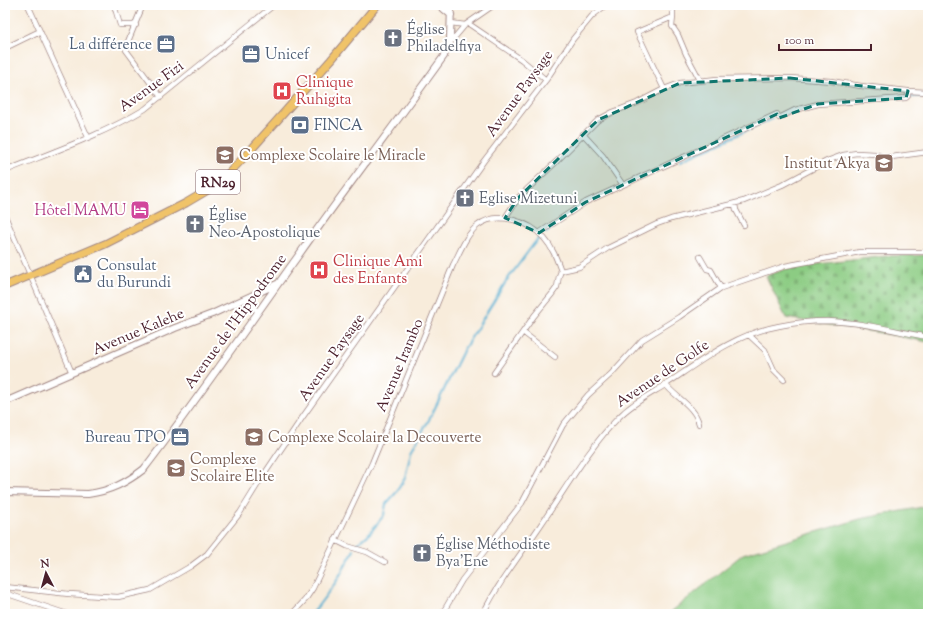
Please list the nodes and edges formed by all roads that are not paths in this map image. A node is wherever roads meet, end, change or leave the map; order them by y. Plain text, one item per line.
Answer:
1 (28, 5) edge
2 (114, 5) edge
3 (144, 5) edge
4 (274, 5) edge
5 (377, 5) edge
6 (439, 5) edge
7 (451, 5) edge
8 (494, 5) edge
9 (606, 5) edge
10 (672, 5) edge
11 (451, 15) junction
12 (673, 18) junction
13 (451, 23) junction
14 (136, 25) junction
15 (467, 25) junction
16 (40, 31) junction
17 (449, 44) junction
18 (5, 48) edge
19 (546, 80) junction
20 (700, 80) junction
21 (664, 89) junction
22 (908, 91) junction
23 (928, 92) edge
24 (161, 97) junction
25 (583, 134) junction
26 (88, 137) junction
27 (928, 152) edge
28 (5, 171) edge
29 (622, 185) junction
30 (735, 204) junction
31 (5, 216) edge
32 (505, 218) junction
33 (744, 225) dead end
34 (539, 233) junction
35 (928, 252) edge
36 (700, 257) dead end
37 (561, 271) junction
38 (31, 275) junction
39 (280, 282) junction
40 (5, 286) edge
41 (721, 288) junction
42 (246, 298) junction
43 (258, 312) junction
44 (524, 333) junction
45 (749, 335) junction
46 (928, 337) edge
47 (554, 357) dead end
48 (72, 373) junction
49 (494, 373) dead end
50 (784, 380) dead end
51 (665, 384) junction
52 (5, 402) edge
53 (700, 424) dead end
54 (5, 492) edge
55 (335, 540) junction
56 (385, 562) dead end
57 (5, 587) edge
58 (5, 593) edge
59 (67, 614) edge
60 (292, 614) edge
61 (442, 614) edge
62 (483, 614) edge

1 - 16 street
2 - 14 street
3 - 14 street
4 - 24 street, Avenue Fizi
5 - 38 main road, RN29
6 - 11 street
7 - 11 street, Avenue de l'Hippodrome
8 - 15 street
9 - 19 street, Avenue Paysage
10 - 12 street
11 - 13 street, Avenue de l'Hippodrome
12 - 20 street
12 - 21 street
13 - 15 street
13 - 17 street, Avenue de l'Hippodrome
14 - 24 street
15 - 17 street
15 - 19 street
16 - 18 street
16 - 26 street
17 - 39 street, Avenue de l'Hippodrome
19 - 57 street, Avenue Paysage
20 - 21 street
20 - 22 street
21 - 25 street
22 - 23 street
22 - 29 street
24 - 26 street, Avenue Fizi
25 - 29 street
25 - 32 street
26 - 28 street, Avenue Fizi
27 - 30 street
29 - 34 street
30 - 33 street
30 - 37 street
31 - 38 street
32 - 34 street, Avenue Irambo
32 - 55 street, Avenue Irambo
34 - 37 street, Avenue Irambo
35 - 41 street
36 - 41 street
37 - 44 street
38 - 40 main road, RN29
38 - 48 street
39 - 42 street, Avenue Kalehe
39 - 43 street, Avenue de l'Hippodrome
41 - 61 street
42 - 43 street
42 - 48 street, Avenue Kalehe
43 - 54 street, Avenue de l'Hippodrome
44 - 47 street
44 - 49 street
45 - 46 street, Avenue de Golfe
45 - 50 street
45 - 51 street, Avenue de Golfe
48 - 52 street, Avenue Kalehe
51 - 53 street
51 - 62 street, Avenue de Golfe
55 - 56 street
55 - 60 street, Avenue Irambo
58 - 59 street

